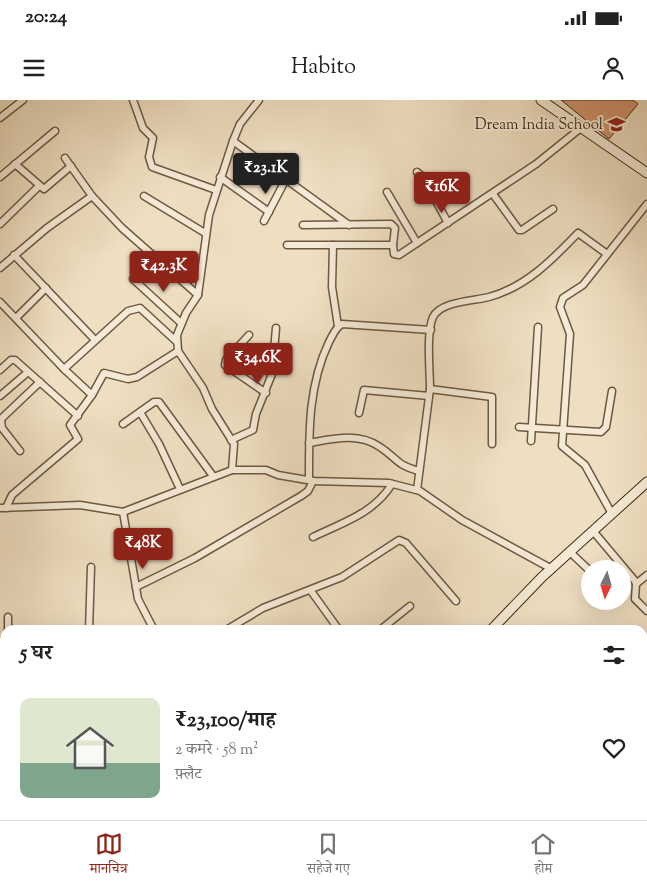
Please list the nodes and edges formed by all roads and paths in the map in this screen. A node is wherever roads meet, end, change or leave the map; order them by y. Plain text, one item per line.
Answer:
1 (23, 100) edge
2 (133, 100) edge
3 (259, 100) edge
4 (542, 100) edge
5 (0, 118) edge
6 (582, 127) junction
7 (55, 131) dead end
8 (233, 141) junction
9 (65, 158) dead end
10 (16, 164) junction
11 (71, 166) junction
12 (416, 172) dead end
13 (647, 173) edge
14 (0, 177) edge
15 (220, 177) junction
16 (286, 179) junction
17 (40, 186) junction
18 (216, 190) junction
19 (387, 192) dead end
20 (493, 194) junction
21 (92, 196) junction
22 (144, 196) dead end
23 (647, 204) edge
24 (553, 209) dead end
25 (269, 212) junction
26 (264, 221) dead end
27 (448, 223) junction
28 (0, 224) edge
29 (303, 225) dead end
30 (349, 225) junction
31 (206, 232) junction
32 (417, 243) junction
33 (287, 245) dead end
34 (333, 245) junction
35 (393, 245) junction
36 (607, 254) junction
37 (14, 255) junction
38 (0, 268) edge
39 (133, 279) dead end
40 (46, 288) junction
41 (198, 295) junction
42 (0, 302) edge
43 (16, 318) junction
44 (181, 324) junction
45 (338, 326) junction
46 (538, 327) dead end
47 (276, 328) dead end
48 (431, 330) junction
49 (249, 335) dead end
50 (96, 340) junction
51 (177, 342) junction
52 (178, 351) junction
53 (64, 369) junction
54 (0, 370) edge
55 (28, 372) junction
56 (40, 382) junction
57 (612, 391) dead end
58 (430, 392) junction
59 (266, 393) junction
60 (92, 394) junction
61 (0, 396) edge
62 (140, 412) junction
63 (359, 413) dead end
64 (78, 416) junction
65 (123, 424) dead end
66 (519, 428) dead end
67 (532, 429) junction
68 (562, 432) junction
69 (232, 440) junction
70 (531, 440) dead end
71 (309, 444) junction
72 (492, 444) dead end
73 (20, 451) dead end
74 (232, 470) junction
75 (420, 471) junction
76 (213, 476) junction
77 (311, 480) junction
78 (647, 482) edge
79 (392, 484) junction
80 (180, 489) junction
81 (417, 490) junction
82 (3, 508) edge
83 (124, 512) junction
84 (612, 514) junction
85 (593, 531) junction
86 (314, 537) dead end
87 (570, 552) junction
88 (581, 563) edge
89 (91, 567) dead end
90 (552, 568) junction
91 (647, 575) edge
92 (636, 584) junction
93 (136, 587) junction
94 (311, 591) junction
95 (456, 601) dead end
96 (410, 606) dead end
97 (647, 611) edge
98 (8, 617) dead end
99 (8, 625) edge
100 (89, 625) edge
101 (151, 625) edge
102 (234, 625) edge
103 (335, 625) edge
104 (386, 625) edge
105 (496, 625) edge

1 - 5 street
2 - 18 street
3 - 8 street
4 - 6 street
6 - 13 street
6 - 20 street
7 - 10 street
8 - 15 street
8 - 16 street
9 - 11 street
10 - 14 street
10 - 17 street
11 - 17 street
11 - 21 street
12 - 27 street
15 - 18 street
15 - 25 street
16 - 25 street
16 - 30 street
17 - 28 street
18 - 31 street
19 - 32 street
20 - 24 street
20 - 27 street
21 - 37 street
21 - 41 street
22 - 31 street
23 - 36 street
25 - 26 street
27 - 32 street
29 - 30 street
30 - 35 street
31 - 41 street
32 - 35 street
33 - 34 street
34 - 35 street
34 - 45 street
36 - 48 street
36 - 68 street
37 - 38 street
37 - 40 street
39 - 44 street
40 - 43 street
40 - 50 street
41 - 44 street
42 - 43 street
43 - 53 street
44 - 51 street
45 - 48 street
45 - 71 street
46 - 67 street
47 - 59 street
48 - 58 street
49 - 59 street
50 - 51 street
50 - 53 street
51 - 52 street
52 - 60 street
52 - 69 street
53 - 60 street
54 - 55 street
55 - 56 street
55 - 61 street
56 - 64 street
56 - 73 street
57 - 68 street
58 - 63 street
58 - 72 street
58 - 75 street
59 - 69 street
60 - 64 street
62 - 65 street
62 - 76 street
62 - 80 street
64 - 82 street
66 - 67 street
67 - 68 street
67 - 70 street
68 - 84 street
69 - 74 street
71 - 75 street
71 - 77 street
74 - 76 street
74 - 77 street
75 - 81 street
76 - 80 street
77 - 79 street
77 - 93 street
78 - 84 street
79 - 81 street
79 - 86 street
80 - 83 street
81 - 90 street
82 - 83 street
83 - 93 street
84 - 85 street
85 - 87 street
85 - 92 street
87 - 88 street
87 - 90 street
89 - 100 street
90 - 105 street
91 - 92 street
92 - 97 street
93 - 101 street
94 - 95 street
94 - 102 street
94 - 103 street
96 - 104 street
98 - 99 street

